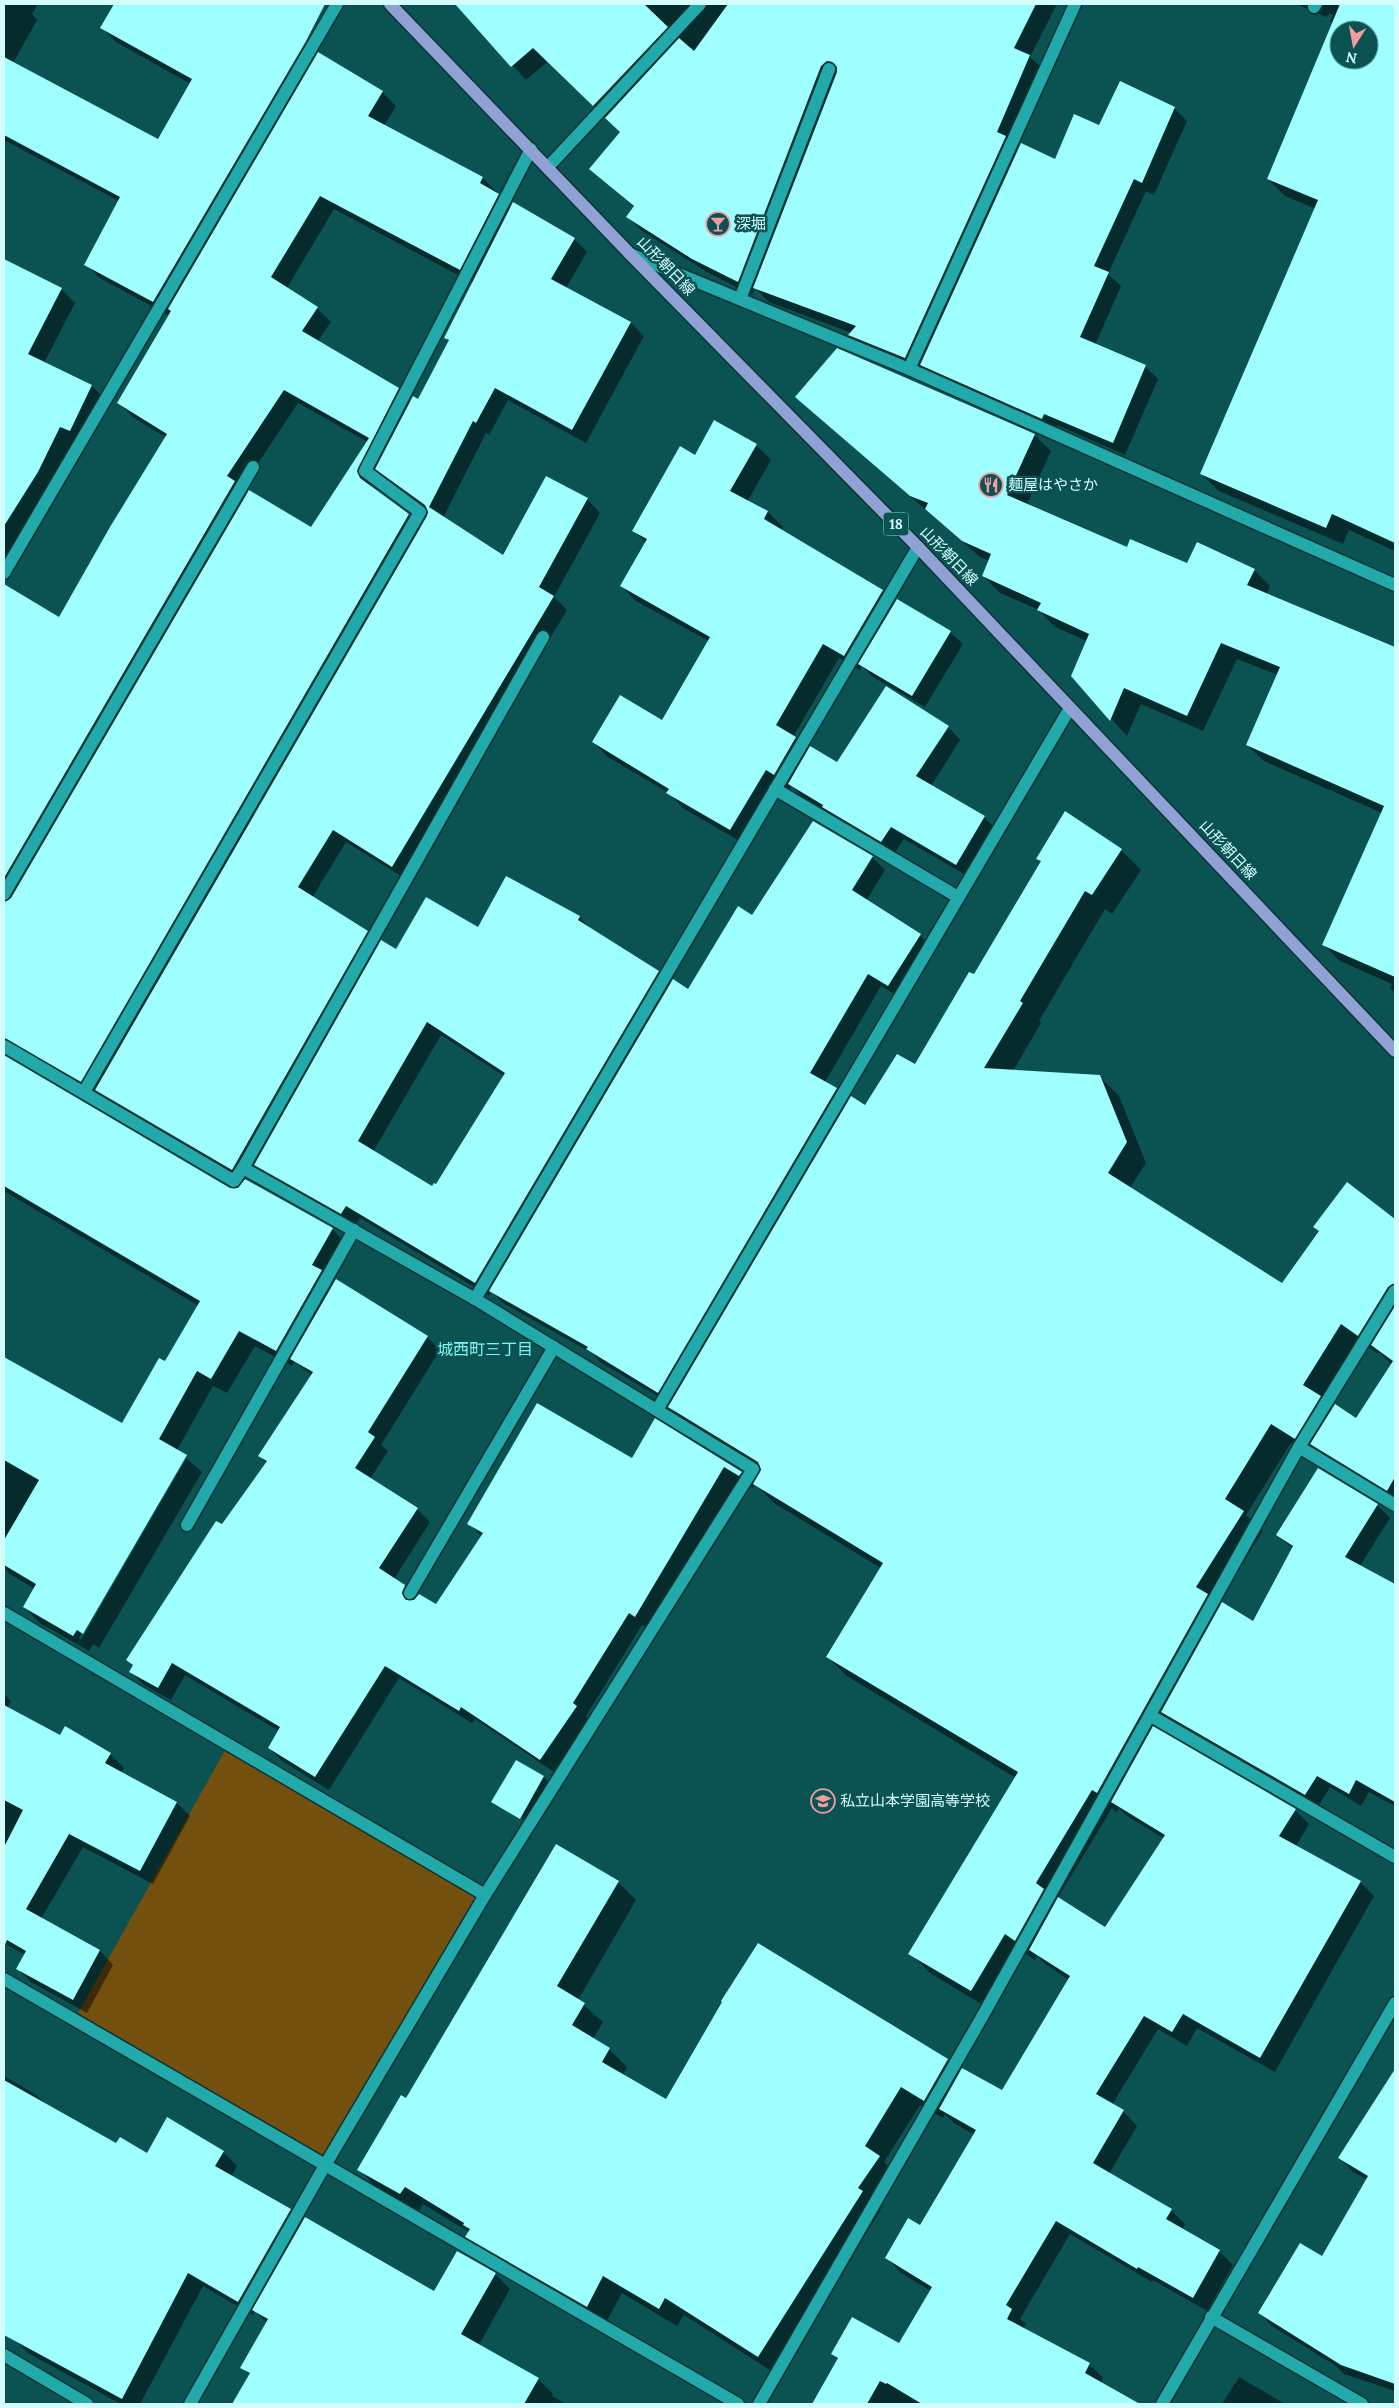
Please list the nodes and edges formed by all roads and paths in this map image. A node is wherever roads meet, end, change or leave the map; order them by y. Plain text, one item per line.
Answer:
1 (337, 4) edge
2 (390, 4) edge
3 (700, 4) edge
4 (1075, 4) edge
5 (829, 69) dead end
6 (531, 149) junction
7 (548, 167) junction
8 (630, 254) junction
9 (740, 299) junction
10 (909, 369) junction
11 (253, 467) dead end
12 (918, 546) junction
13 (4, 573) edge
14 (1395, 585) edge
15 (543, 637) dead end
16 (1070, 708) junction
17 (775, 789) junction
18 (4, 894) edge
19 (958, 897) junction
20 (4, 1046) edge
21 (1395, 1050) edge
22 (84, 1092) junction
23 (243, 1168) junction
24 (354, 1230) junction
25 (1395, 1291) edge
26 (475, 1299) junction
27 (554, 1347) junction
28 (657, 1410) junction
29 (1299, 1447) junction
30 (1395, 1505) edge
31 (188, 1525) dead end
32 (410, 1593) dead end
33 (4, 1613) edge
34 (1152, 1716) junction
35 (1395, 1857) edge
36 (485, 1895) junction
37 (4, 1979) edge
38 (1395, 2003) edge
39 (324, 2167) junction
40 (1211, 2318) junction
41 (4, 2356) edge
42 (87, 2404) edge
43 (190, 2404) edge
44 (738, 2404) edge
45 (759, 2404) edge
46 (1162, 2404) edge
47 (1362, 2404) edge

1 - 13 street
2 - 6 main road, 山形朝日線 / 18
3 - 7 street
4 - 10 street
5 - 9 street
6 - 7 main road, 山形朝日線 / 18
6 - 22 street
7 - 8 main road, 山形朝日線 / 18
8 - 9 street
8 - 12 main road, 山形朝日線 / 18
9 - 10 street
10 - 14 street
11 - 18 street
12 - 16 main road, 山形朝日線 / 18
12 - 17 street
15 - 23 street
16 - 19 street
16 - 21 main road, 山形朝日線 / 18
17 - 19 street
17 - 26 street
19 - 28 street
20 - 22 street
22 - 23 street
23 - 24 street
24 - 26 street
24 - 31 street
25 - 29 street
26 - 27 street
27 - 28 street
27 - 32 street
28 - 36 street
29 - 30 street
29 - 34 street
33 - 36 street
34 - 35 street
34 - 45 street
36 - 39 street
37 - 39 street
38 - 40 street
39 - 43 street
39 - 44 street
40 - 46 street
40 - 47 street
41 - 42 street

